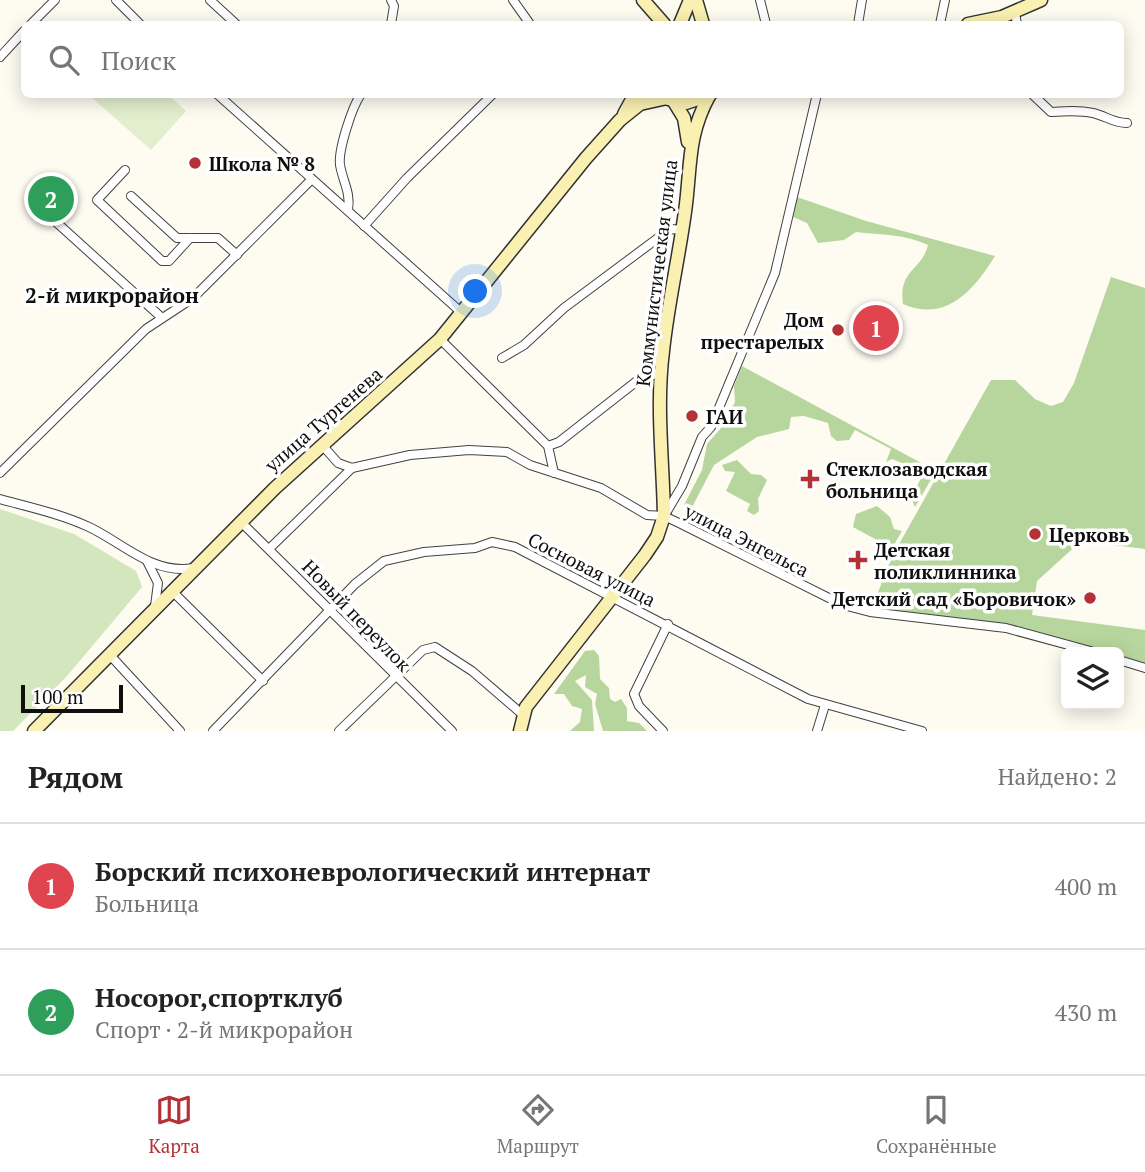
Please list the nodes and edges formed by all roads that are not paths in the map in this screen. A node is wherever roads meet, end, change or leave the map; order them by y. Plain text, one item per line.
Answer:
1 (55, 0) edge
2 (116, 0) edge
3 (210, 0) edge
4 (391, 0) edge
5 (513, 0) edge
6 (642, 0) edge
7 (690, 0) edge
8 (696, 0) edge
9 (760, 0) edge
10 (862, 0) edge
11 (944, 0) edge
12 (1041, 0) edge
13 (1016, 19) edge
14 (34, 21) edge
15 (137, 21) edge
16 (233, 21) edge
17 (391, 21) edge
18 (528, 21) edge
19 (649, 21) edge
20 (661, 21) edge
21 (681, 21) edge
22 (702, 21) edge
23 (765, 21) edge
24 (859, 21) edge
25 (940, 21) edge
26 (997, 21) edge
27 (21, 34) edge
28 (0, 57) edge
29 (223, 98) edge
30 (359, 98) edge
31 (489, 98) edge
32 (633, 98) edge
33 (667, 98) edge
34 (701, 98) edge
35 (708, 98) edge
36 (816, 98) edge
37 (1036, 98) edge
38 (620, 120) junction
39 (1127, 123) dead end
40 (689, 150) junction
41 (125, 170) dead end
42 (312, 180) junction
43 (131, 196) dead end
44 (348, 210) junction
45 (56, 222) dead end
46 (364, 226) junction
47 (681, 230) junction
48 (190, 238) junction
49 (237, 255) junction
50 (462, 313) junction
51 (161, 317) junction
52 (440, 339) junction
53 (502, 358) dead end
54 (661, 373) junction
55 (323, 446) junction
56 (548, 446) junction
57 (352, 468) junction
58 (0, 473) edge
59 (554, 473) junction
60 (0, 499) edge
61 (664, 516) junction
62 (240, 522) junction
63 (270, 548) junction
64 (147, 561) junction
65 (193, 568) junction
66 (171, 590) junction
67 (612, 599) junction
68 (155, 606) junction
69 (331, 611) junction
70 (668, 624) junction
71 (1076, 647) edge
72 (109, 654) junction
73 (1124, 662) edge
74 (1145, 668) edge
75 (394, 677) junction
76 (263, 681) junction
77 (825, 705) junction
78 (522, 715) junction
79 (34, 731) edge
80 (180, 731) edge
81 (213, 731) edge
82 (339, 731) edge
83 (452, 731) edge
84 (520, 731) edge
85 (663, 731) edge
86 (817, 731) edge
87 (922, 731) edge

1 - 14 street
2 - 15 street
3 - 16 street
4 - 17 street
5 - 18 street
6 - 19 street
6 - 20 street
7 - 21 street
8 - 22 street
9 - 23 street
10 - 24 street
11 - 25 street
12 - 13 street
13 - 26 street
27 - 28 street
29 - 42 street
30 - 44 street
31 - 46 street
32 - 38 street, улица Тургенева
33 - 34 street, улица Тургенева
33 - 38 street, улица Тургенева
33 - 40 street, Коммунистическая улица
35 - 40 street, Коммунистическая улица
36 - 61 street
37 - 39 street
38 - 50 street, улица Тургенева
40 - 47 street, Коммунистическая улица
41 - 48 street
42 - 44 street
42 - 49 street
43 - 48 street
44 - 46 street
45 - 51 street
46 - 50 street
47 - 53 street
47 - 54 street, Коммунистическая улица
48 - 49 street
49 - 51 street
50 - 52 street, улица Тургенева
51 - 58 street
52 - 55 street, улица Тургенева
52 - 56 street
54 - 56 street
54 - 61 street, Коммунистическая улица
55 - 57 street
55 - 62 street, улица Тургенева
56 - 59 street
57 - 59 street, улица Энгельса
57 - 63 street
59 - 61 street, улица Энгельса
60 - 64 street
61 - 67 street, Коммунистическая улица
61 - 71 street, улица Энгельса
62 - 63 street, Новый переулок
62 - 65 street, улица Тургенева
63 - 69 street, Новый переулок
64 - 65 street
64 - 68 street
65 - 66 street, улица Тургенева
66 - 68 street, улица Тургенева
66 - 76 street
67 - 69 street, Сосновая улица
67 - 70 street, Сосновая улица
67 - 78 street, Коммунистическая улица
68 - 72 street, улица Тургенева
69 - 75 street, Новый переулок
69 - 76 street, Сосновая улица
70 - 77 street, Сосновая улица
70 - 85 street
72 - 79 street, улица Тургенева
72 - 80 street
73 - 74 street
75 - 78 street
75 - 82 street
75 - 83 street, Новый переулок
76 - 81 street, Сосновая улица
77 - 86 street
77 - 87 street, Сосновая улица
78 - 84 street

